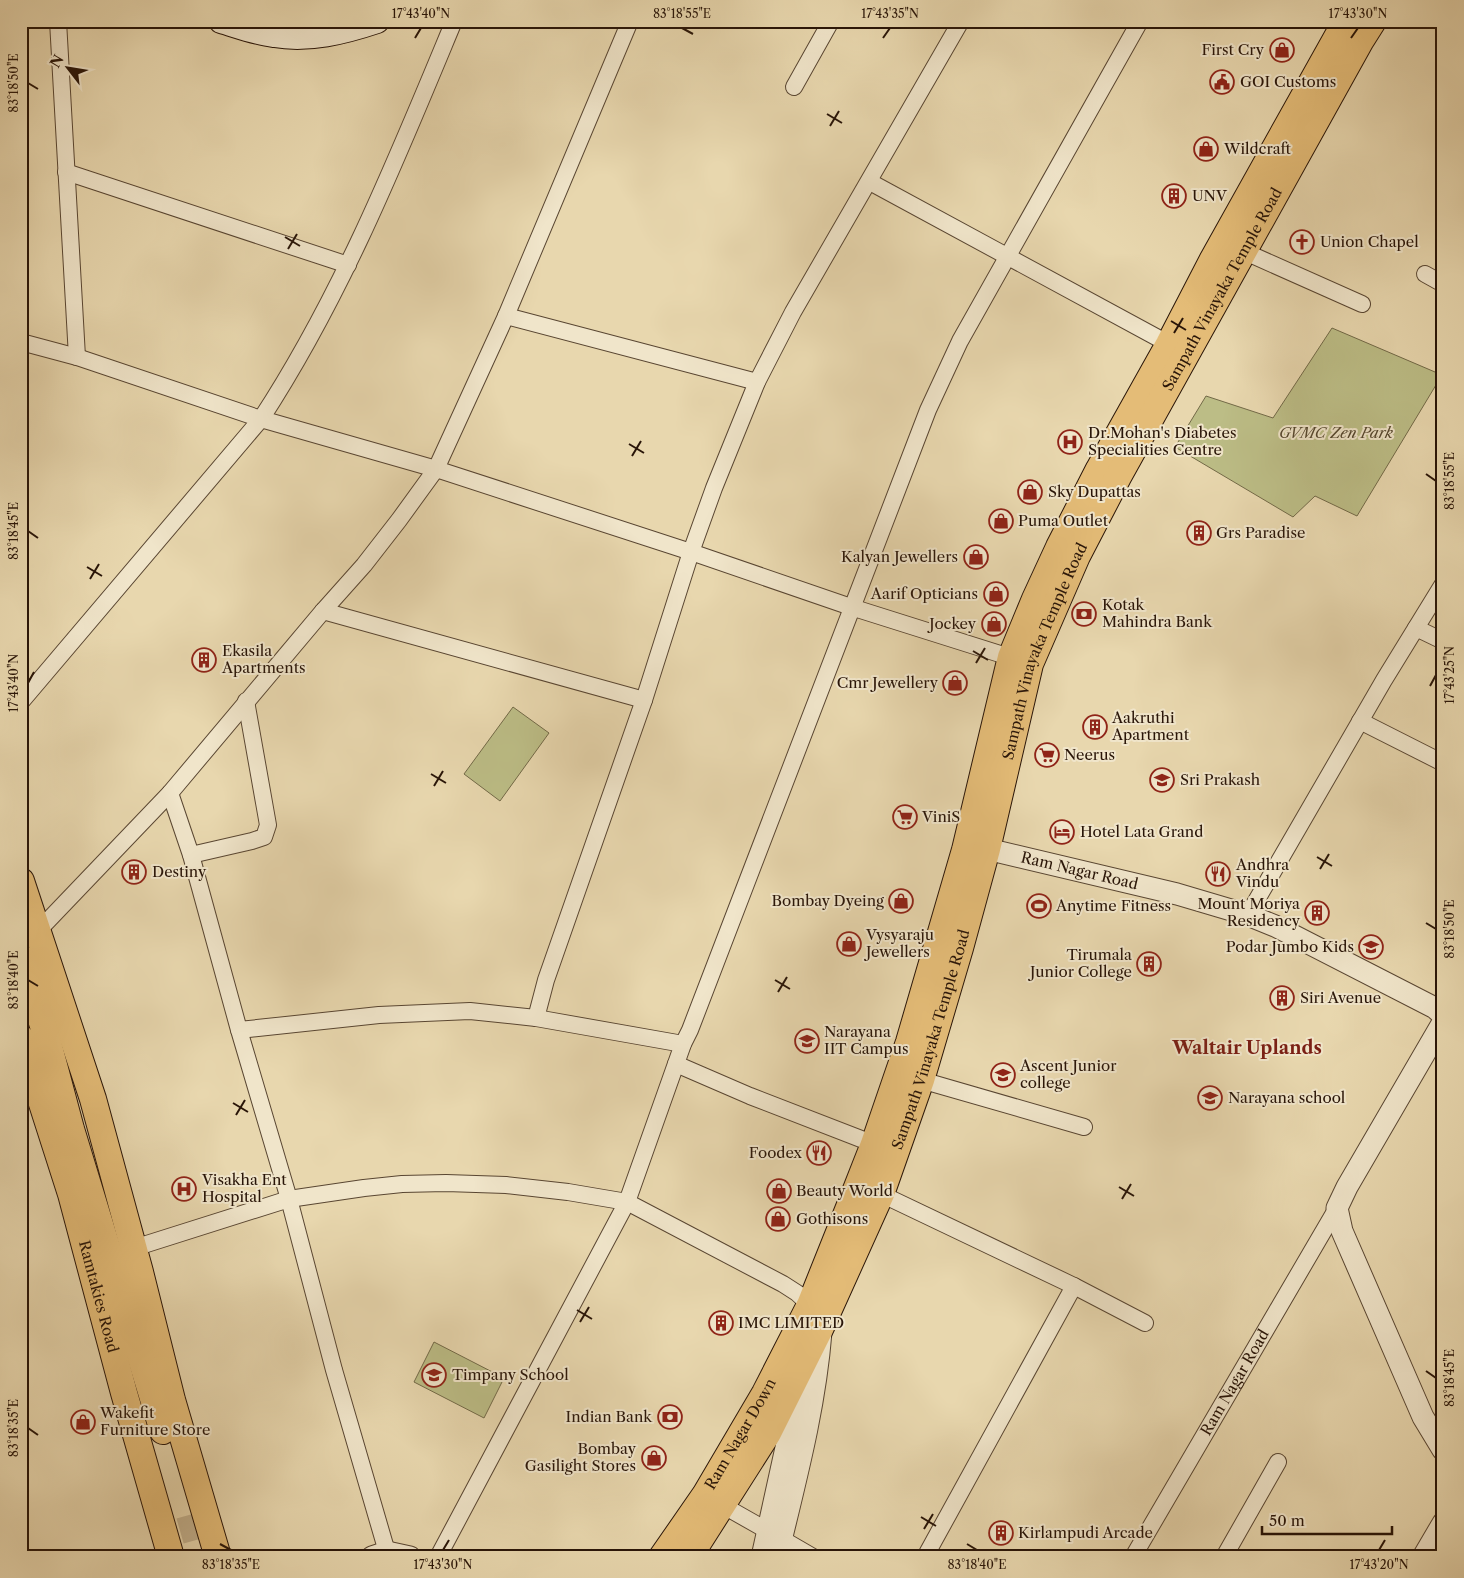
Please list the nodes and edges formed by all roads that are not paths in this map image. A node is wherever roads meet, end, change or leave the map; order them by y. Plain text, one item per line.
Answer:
1 (58, 21) edge
2 (221, 21) edge
3 (378, 21) edge
4 (454, 21) edge
5 (630, 21) edge
6 (831, 21) edge
7 (962, 21) edge
8 (1140, 21) edge
9 (1346, 21) edge
10 (1373, 21) edge
11 (794, 87) dead end
12 (66, 172) junction
13 (870, 182) junction
14 (1243, 251) junction
15 (1008, 257) junction
16 (348, 265) junction
17 (1424, 274) dead end
18 (1443, 284) edge
19 (1362, 304) dead end
20 (506, 316) junction
21 (21, 342) edge
22 (1169, 344) junction
23 (77, 357) junction
24 (757, 382) junction
25 (261, 419) junction
26 (436, 469) junction
27 (691, 552) junction
28 (1443, 584) edge
29 (851, 607) junction
30 (323, 611) junction
31 (1416, 628) junction
32 (1443, 641) edge
33 (1021, 661) junction
34 (644, 700) junction
35 (246, 701) junction
36 (21, 702) edge
37 (1360, 721) junction
38 (1443, 763) edge
39 (170, 793) junction
40 (987, 849) junction
41 (191, 855) junction
42 (21, 881) edge
43 (1248, 915) junction
44 (38, 931) junction
45 (21, 957) edge
46 (1443, 1015) edge
47 (536, 1018) junction
48 (1443, 1022) edge
49 (239, 1030) junction
50 (21, 1038) edge
51 (683, 1044) junction
52 (676, 1064) junction
53 (921, 1080) junction
54 (1084, 1127) dead end
55 (874, 1144) junction
56 (881, 1194) junction
57 (289, 1199) junction
58 (627, 1202) junction
59 (1337, 1208) junction
60 (134, 1248) junction
61 (1074, 1286) junction
62 (816, 1316) junction
63 (1145, 1323) dead end
64 (796, 1377) junction
65 (1443, 1450) edge
66 (1278, 1462) dead end
67 (188, 1483) junction
68 (151, 1487) junction
69 (714, 1500) junction
70 (1443, 1523) edge
71 (775, 1542) edge
72 (379, 1555) edge
73 (172, 1557) edge
74 (218, 1557) edge
75 (410, 1557) edge
76 (438, 1557) edge
77 (662, 1557) edge
78 (689, 1557) edge
79 (762, 1557) edge
80 (813, 1557) edge
81 (925, 1557) edge
82 (1134, 1557) edge
83 (1224, 1557) edge
84 (1423, 1557) edge

1 - 12 street
2 - 3 main road
4 - 16 street
5 - 20 street
6 - 11 street
7 - 13 street
8 - 15 street
9 - 22 main road, Sampath Vinayaka Temple Road
10 - 14 main road, Sampath Vinayaka Temple Road
12 - 16 street
12 - 23 street
13 - 15 street
13 - 24 street
14 - 19 street
14 - 33 main road, Sampath Vinayaka Temple Road
15 - 22 street
15 - 29 street
16 - 25 street
17 - 18 street
20 - 24 street
20 - 26 street
21 - 23 street
22 - 33 main road, Sampath Vinayaka Temple Road
23 - 25 street
24 - 27 street
25 - 26 street
25 - 36 street
26 - 27 street
26 - 30 street
27 - 29 street
27 - 34 street
28 - 31 street
29 - 33 street
29 - 51 street
30 - 34 street
30 - 35 street
31 - 32 street
31 - 37 street
33 - 40 main road, Sampath Vinayaka Temple Road
33 - 55 main road, Sampath Vinayaka Temple Road
34 - 47 street
35 - 39 street
35 - 41 street
37 - 38 street
37 - 43 street
39 - 41 street
39 - 44 street
40 - 43 street, Ram Nagar Road
40 - 53 main road, Sampath Vinayaka Temple Road
41 - 49 street
42 - 44 main road
43 - 46 street, Ram Nagar Road
44 - 60 main road
45 - 67 main road
47 - 49 street
47 - 51 street
48 - 59 street, Ram Nagar Road
49 - 57 street
50 - 68 main road, Ramtakies Road
51 - 52 street
52 - 55 street
52 - 58 street
53 - 54 street
53 - 56 main road, Sampath Vinayaka Temple Road
55 - 62 main road, Sampath Vinayaka Temple Road
56 - 61 street
56 - 62 main road, Sampath Vinayaka Temple Road
57 - 58 street
57 - 60 street
57 - 72 street
58 - 62 street
58 - 76 street
59 - 65 street
59 - 82 street, Ram Nagar Road
60 - 67 main road
61 - 63 street
61 - 81 street
62 - 64 main road
62 - 69 main road, Ram Nagar Down
62 - 71 street
64 - 69 main road
64 - 71 street
66 - 83 street
67 - 68 main road
67 - 74 main road
68 - 73 main road, Ramtakies Road
69 - 71 street
69 - 77 main road, Ram Nagar Down
69 - 78 main road
70 - 84 street
71 - 79 street
71 - 80 street
72 - 75 street

